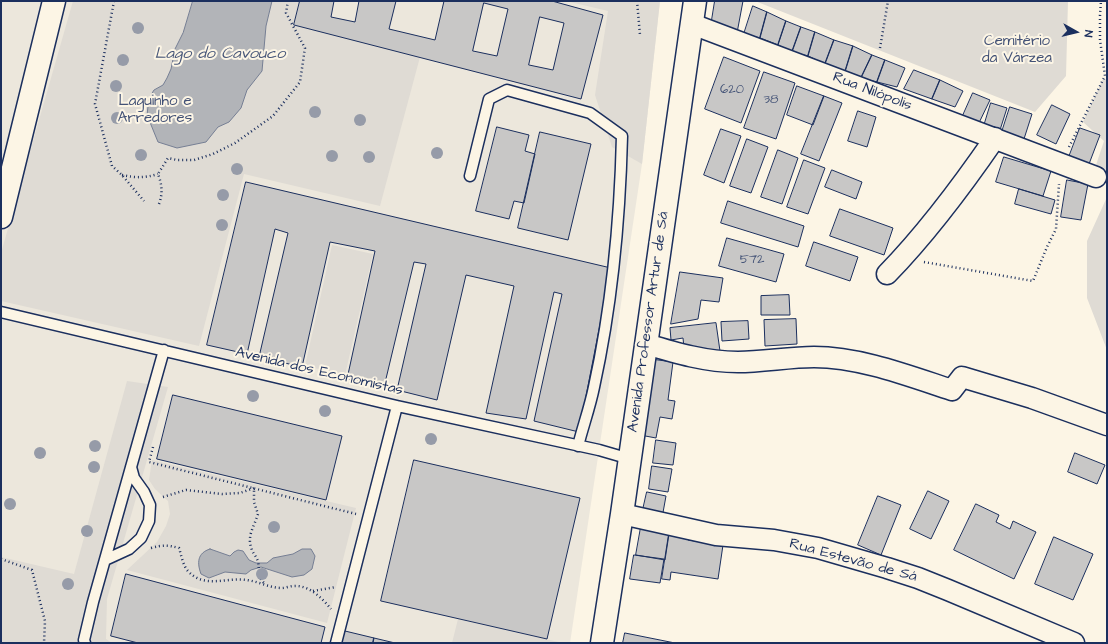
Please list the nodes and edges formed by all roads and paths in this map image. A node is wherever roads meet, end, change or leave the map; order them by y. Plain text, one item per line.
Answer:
1 (54, 1) edge
2 (114, 1) edge
3 (288, 1) edge
4 (637, 1) edge
5 (695, 1) edge
6 (888, 1) edge
7 (1101, 1) edge
8 (692, 24) junction
9 (640, 35) dead end
10 (880, 48) dead end
11 (995, 138) junction
12 (1057, 161) junction
13 (158, 174) junction
14 (122, 175) junction
15 (470, 176) dead end
16 (1096, 177) dead end
17 (144, 201) dead end
18 (158, 204) dead end
19 (1, 217) edge
20 (902, 259) junction
21 (887, 274) dead end
22 (1, 312) edge
23 (646, 344) junction
24 (164, 350) junction
25 (397, 406) junction
26 (1107, 425) edge
27 (155, 440) dead end
28 (578, 446) junction
29 (630, 459) junction
30 (131, 467) junction
31 (254, 488) junction
32 (163, 497) dead end
33 (622, 514) junction
34 (368, 517) junction
35 (149, 549) dead end
36 (1, 559) edge
37 (105, 560) junction
38 (351, 584) junction
39 (265, 585) junction
40 (313, 591) junction
41 (342, 623) junction
42 (44, 643) edge
43 (85, 643) edge
44 (336, 643) edge
45 (602, 643) edge
46 (1074, 643) edge

1 - 19 street
2 - 14 path
3 - 13 path
4 - 9 path
5 - 8 street, Avenida Professor Artur de Sá
6 - 10 path
7 - 12 path
8 - 11 street, Rua Nilópolis
8 - 23 street, Avenida Professor Artur de Sá
11 - 12 street, Rua Nilópolis
11 - 20 street
12 - 16 street, Rua Nilópolis
12 - 20 path
13 - 14 path
13 - 18 path
14 - 17 path
15 - 28 lane
20 - 21 street
22 - 24 lane, Avenida dos Economistas
23 - 26 street
23 - 29 street, Avenida Professor Artur de Sá
24 - 25 lane, Avenida dos Economistas
24 - 30 lane
25 - 28 lane, Avenida dos Economistas
25 - 34 lane
27 - 31 path
28 - 29 lane, Avenida dos Economistas
29 - 33 street, Avenida Professor Artur de Sá
30 - 37 lane
30 - 37 lane
31 - 32 path
31 - 34 path
31 - 39 path
33 - 45 street, Avenida Professor Artur de Sá
33 - 46 street, Rua Estevão de Sá
34 - 38 lane
35 - 39 path
36 - 42 path
37 - 43 lane
38 - 40 path
38 - 41 lane
39 - 40 path
40 - 41 path
41 - 44 lane

